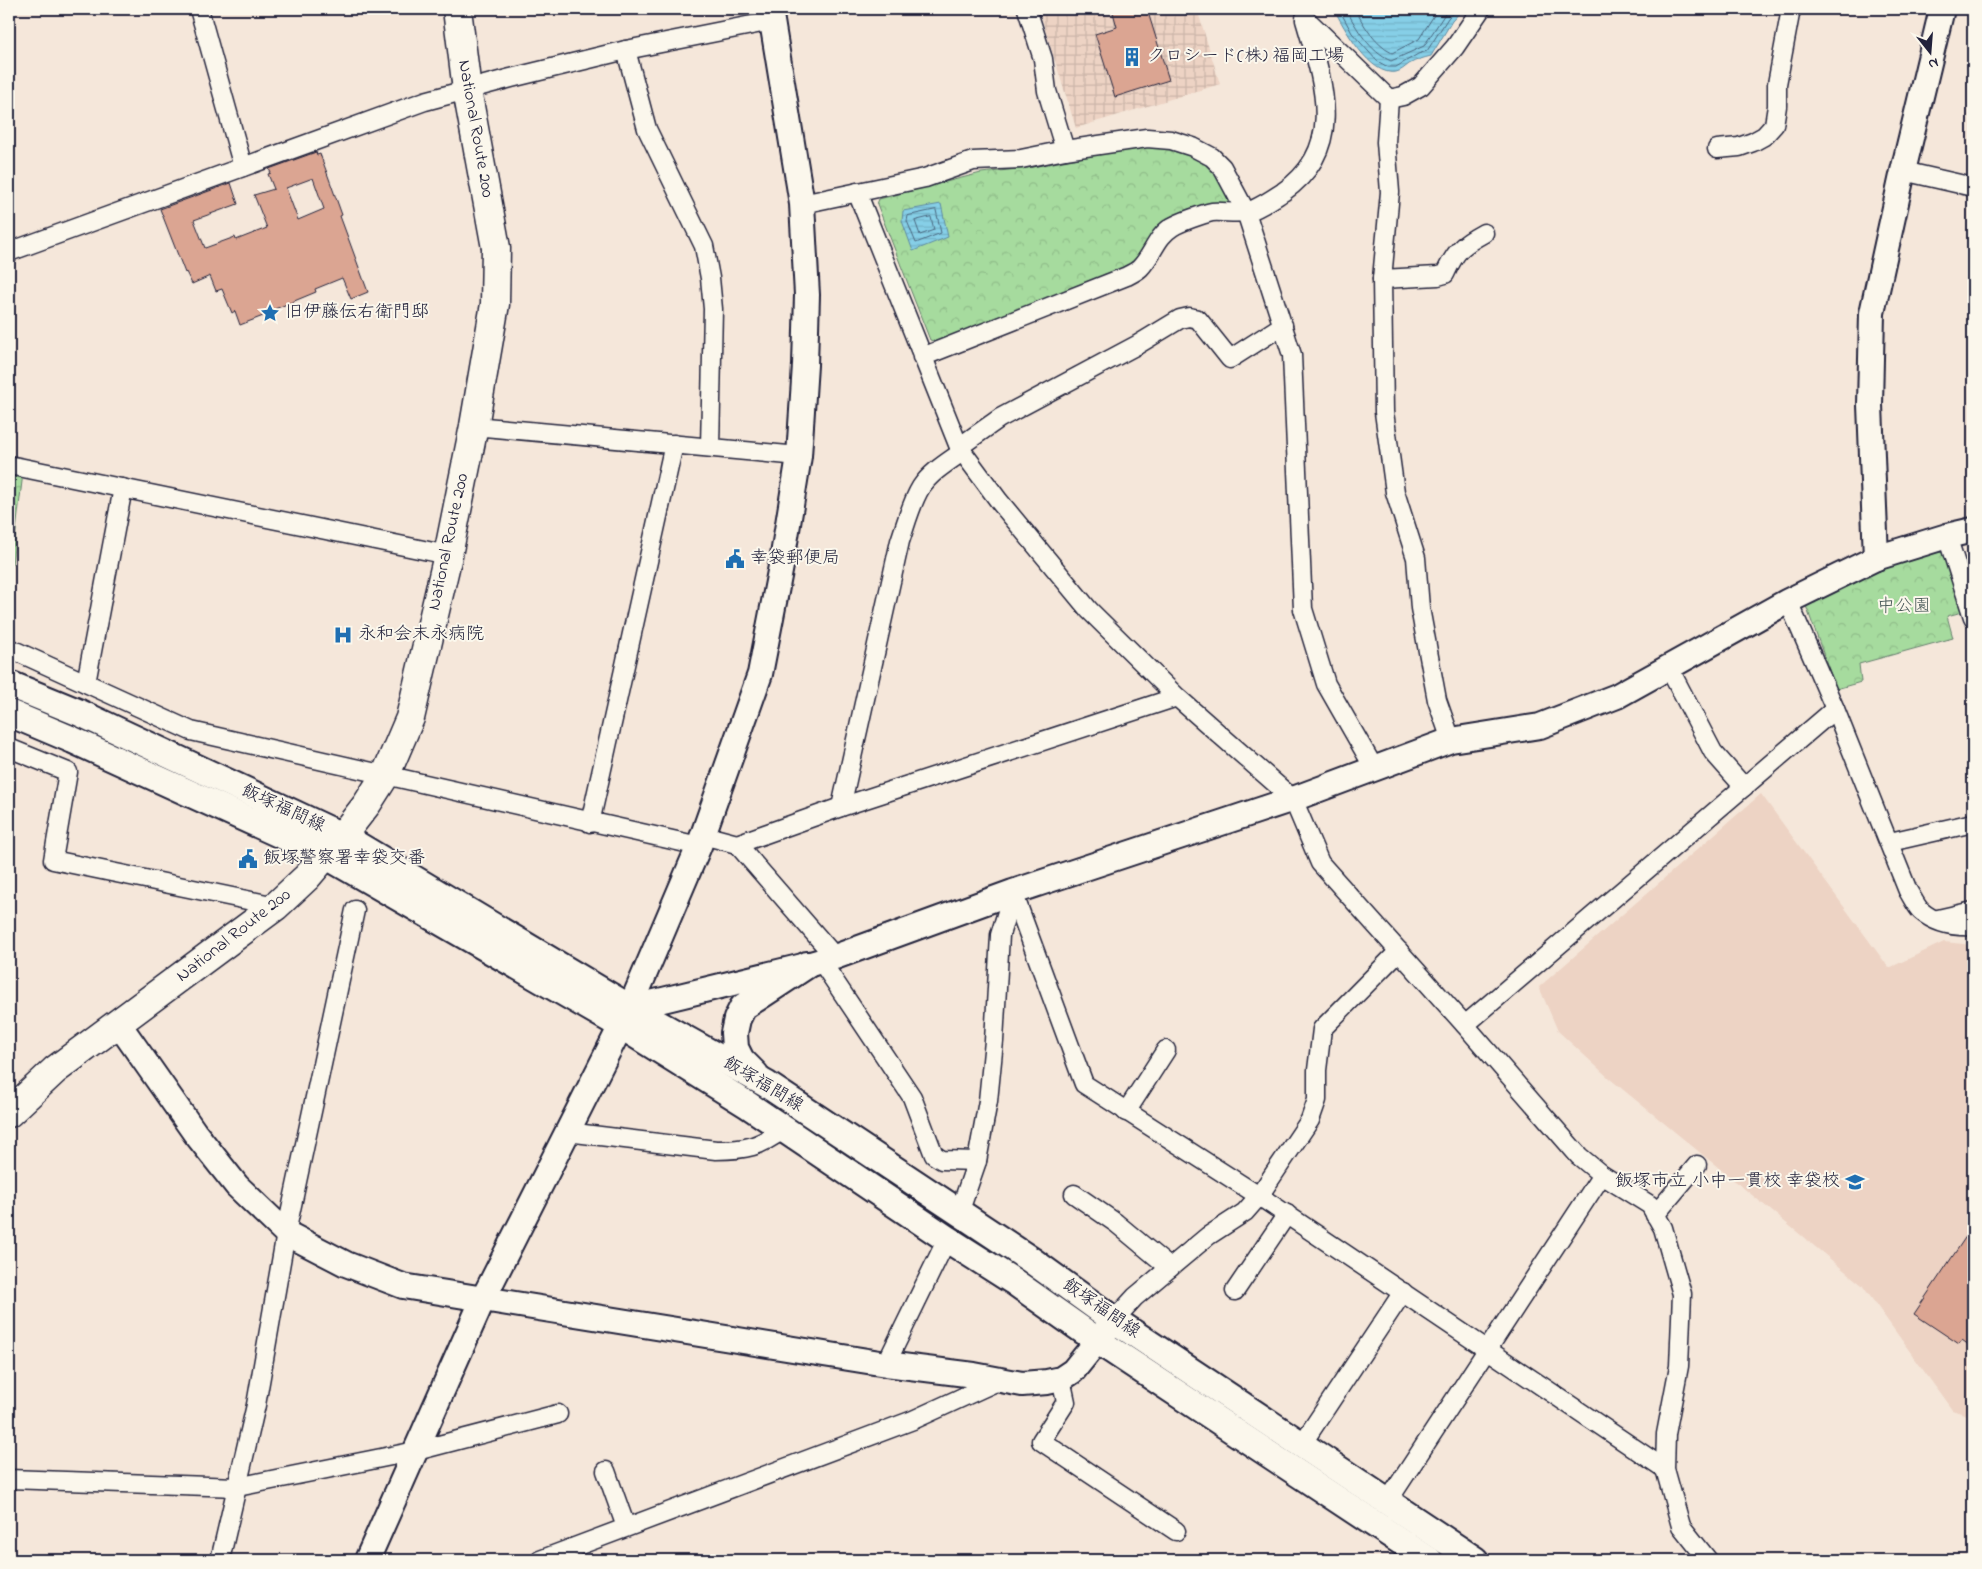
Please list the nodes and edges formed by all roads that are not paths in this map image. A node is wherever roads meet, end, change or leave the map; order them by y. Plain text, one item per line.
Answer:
1 (200, 9) edge
2 (456, 9) edge
3 (1027, 9) edge
4 (1481, 9) edge
5 (1791, 9) edge
6 (1942, 9) edge
7 (1303, 13) edge
8 (771, 15) edge
9 (626, 50) junction
10 (467, 90) junction
11 (1389, 99) junction
12 (1065, 150) junction
13 (1717, 150) dead end
14 (243, 167) junction
15 (1903, 171) junction
16 (1973, 187) edge
17 (857, 192) junction
18 (802, 204) junction
19 (1246, 212) junction
20 (1484, 233) dead end
21 (9, 252) edge
22 (1382, 279) junction
23 (1283, 324) junction
24 (922, 357) junction
25 (474, 426) junction
26 (674, 444) junction
27 (710, 447) junction
28 (961, 449) junction
29 (799, 456) junction
30 (9, 465) edge
31 (123, 488) junction
32 (1973, 530) edge
33 (1947, 536) junction
34 (448, 555) junction
35 (1876, 558) junction
36 (1788, 601) junction
37 (1973, 613) edge
38 (9, 648) edge
39 (1668, 668) junction
40 (86, 683) junction
41 (9, 684) edge
42 (1177, 697) junction
43 (1836, 709) junction
44 (9, 713) edge
45 (1451, 740) junction
46 (9, 748) edge
47 (1374, 768) junction
48 (386, 774) junction
49 (1744, 787) junction
50 (1293, 799) junction
51 (841, 807) junction
52 (590, 822) junction
53 (1973, 823) edge
54 (701, 840) junction
55 (1890, 842) junction
56 (737, 844) junction
57 (334, 846) junction
58 (1014, 892) junction
59 (276, 906) junction
60 (355, 910) dead end
61 (1973, 911) edge
62 (1935, 920) junction
63 (1973, 926) edge
64 (1398, 951) junction
65 (821, 961) junction
66 (625, 1017) junction
67 (118, 1023) junction
68 (1465, 1024) junction
69 (1166, 1050) dead end
70 (766, 1084) junction
71 (1126, 1112) junction
72 (9, 1113) edge
73 (784, 1129) junction
74 (566, 1132) junction
75 (977, 1161) junction
76 (1697, 1165) dead end
77 (1602, 1175) junction
78 (1074, 1194) dead end
79 (1259, 1196) junction
80 (959, 1213) junction
81 (1286, 1214) junction
82 (1655, 1215) junction
83 (286, 1233) junction
84 (947, 1239) junction
85 (1170, 1268) junction
86 (1235, 1291) dead end
87 (1403, 1292) junction
88 (483, 1299) junction
89 (1114, 1320) junction
90 (1098, 1341) junction
91 (1488, 1349) junction
92 (886, 1364) junction
93 (1061, 1379) junction
94 (1000, 1380) junction
95 (558, 1414) dead end
96 (1302, 1444) junction
97 (416, 1451) junction
98 (1665, 1469) junction
99 (606, 1471) dead end
100 (9, 1479) edge
101 (237, 1487) junction
102 (1388, 1502) junction
103 (626, 1527) junction
104 (1176, 1531) dead end
105 (220, 1560) edge
106 (367, 1560) edge
107 (540, 1560) edge
108 (1429, 1560) edge
109 (1475, 1560) edge
110 (1708, 1560) edge

1 - 14 street
2 - 10 highway, National Route 200
3 - 12 street
4 - 11 street
5 - 13 street
6 - 15 street
7 - 11 street
7 - 19 street
8 - 9 street
8 - 18 street
9 - 10 street
9 - 27 street
10 - 14 street
10 - 25 highway, National Route 200
11 - 22 street
12 - 17 street
12 - 19 street
14 - 21 street
15 - 16 street
15 - 35 street
17 - 18 street
17 - 24 street
18 - 29 street
19 - 23 street
19 - 24 street
20 - 22 street
22 - 45 street
23 - 28 street
23 - 47 street
24 - 28 street
25 - 26 street
25 - 34 highway, National Route 200
26 - 27 street
26 - 52 street
27 - 29 street
28 - 42 street
28 - 51 street
29 - 54 street
30 - 31 street
31 - 34 street
31 - 40 street
32 - 33 street
33 - 35 street
33 - 37 street
34 - 48 highway, National Route 200
35 - 36 street
36 - 39 street
36 - 43 street
38 - 40 street
39 - 45 street
39 - 49 street
40 - 48 street
41 - 57 main road, 飯塚福間線
42 - 50 street
42 - 51 street
43 - 49 street
43 - 55 street
44 - 57 main road, 飯塚福間線
45 - 47 street
46 - 59 street
47 - 50 street
48 - 52 street
48 - 57 highway, National Route 200
49 - 68 street
50 - 58 street
50 - 64 street
51 - 56 street
52 - 54 street
53 - 55 street
54 - 56 street
54 - 66 street
55 - 62 street
56 - 65 street
57 - 59 highway, National Route 200
57 - 66 main road, 飯塚福間線
58 - 65 street
58 - 71 street
58 - 75 street
59 - 67 highway, National Route 200
60 - 83 street
61 - 62 street
62 - 63 street
64 - 68 street
64 - 79 street
65 - 66 street
65 - 70 main road
65 - 75 street
66 - 70 main road, 飯塚福間線
66 - 73 main road, 飯塚福間線
66 - 74 street
67 - 72 highway, National Route 200
67 - 83 street
68 - 77 street
69 - 71 street
70 - 80 main road, 飯塚福間線
71 - 79 street
73 - 74 street
73 - 84 main road, 飯塚福間線
74 - 88 street
75 - 80 street
76 - 82 street
77 - 82 street
77 - 91 street
78 - 85 street
79 - 81 street
79 - 85 street
80 - 89 main road, 飯塚福間線
81 - 86 street
81 - 87 street
82 - 98 street
83 - 88 street
83 - 101 street
84 - 90 main road, 飯塚福間線
84 - 92 street
85 - 89 street
87 - 91 street
87 - 96 street
88 - 92 street
88 - 97 street
89 - 90 street
89 - 96 main road, 飯塚福間線
90 - 93 street
90 - 108 main road, 飯塚福間線
91 - 98 street
91 - 102 street
92 - 94 street
93 - 94 street
93 - 104 street
94 - 103 street
95 - 97 street
96 - 102 main road, 飯塚福間線
97 - 101 street
97 - 106 street
98 - 110 street
99 - 103 street
100 - 101 street
101 - 105 street
102 - 109 main road, 飯塚福間線
103 - 107 street

